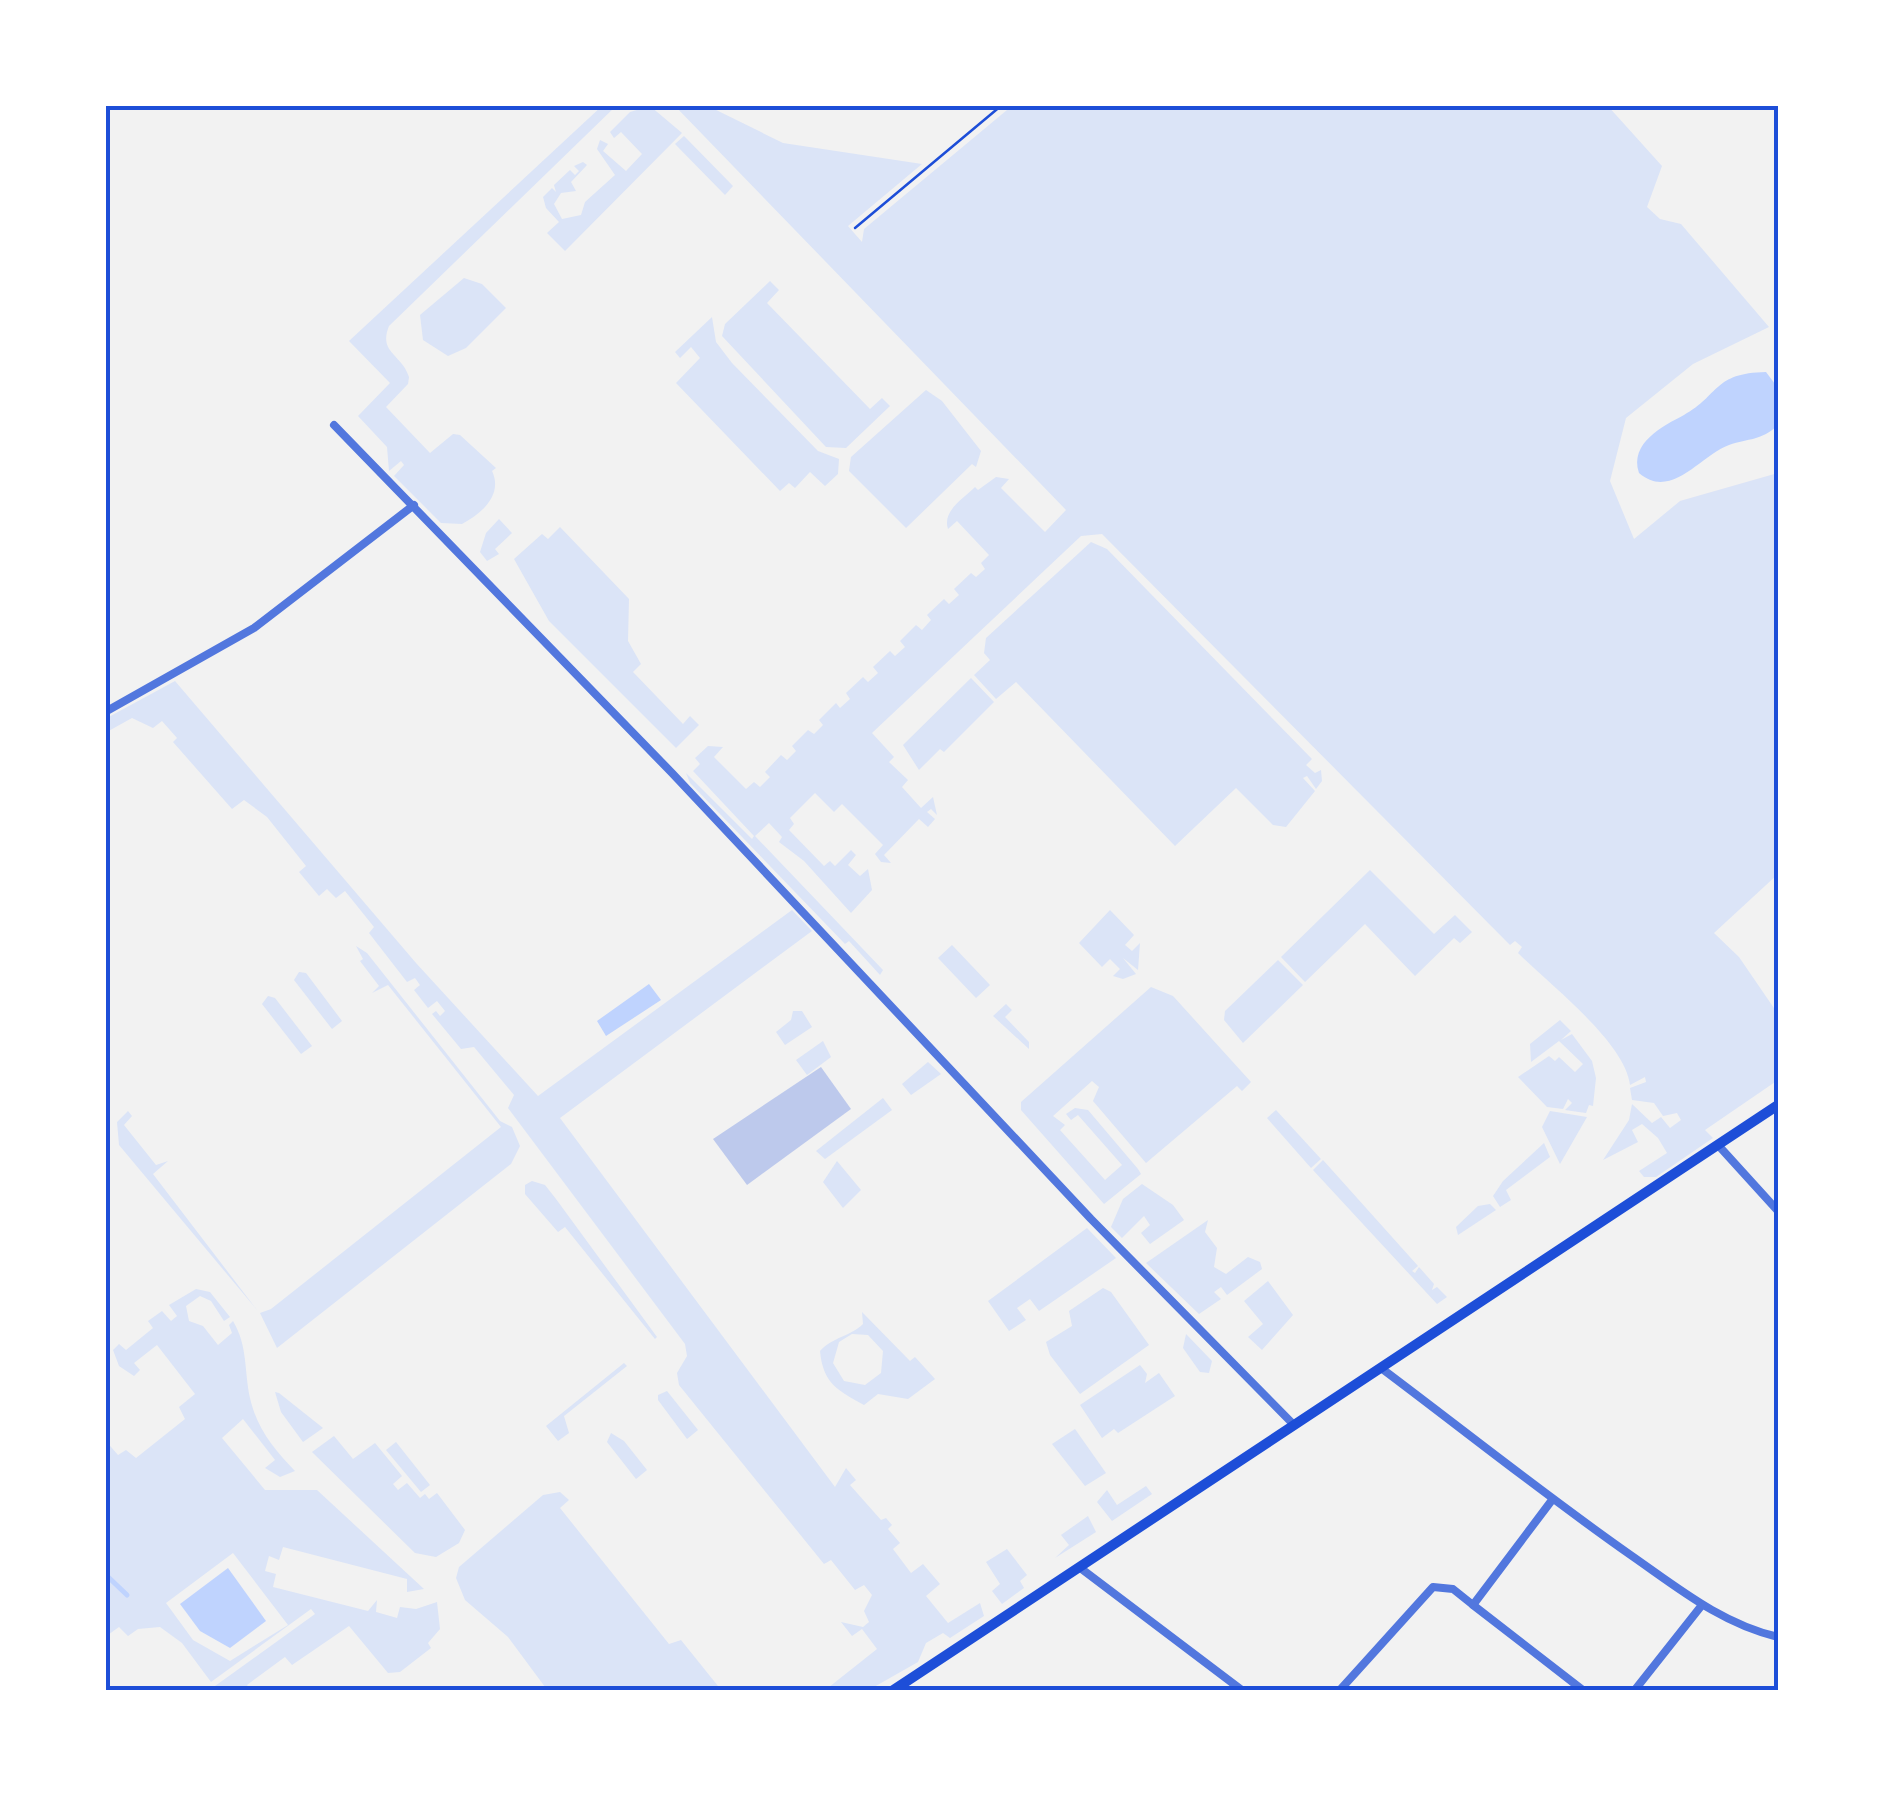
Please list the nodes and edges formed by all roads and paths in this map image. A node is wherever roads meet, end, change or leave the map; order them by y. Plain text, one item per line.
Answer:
1 (1002, 105) edge
2 (855, 228) dead end
3 (334, 425) dead end
4 (414, 505) junction
5 (105, 712) edge
6 (1778, 1105) edge
7 (1718, 1146) junction
8 (1778, 1211) edge
9 (1381, 1368) junction
10 (1294, 1425) junction
11 (1552, 1500) junction
12 (1079, 1567) junction
13 (1473, 1605) junction
14 (1702, 1605) junction
15 (1778, 1637) edge
16 (892, 1691) edge
17 (1243, 1691) edge
18 (1339, 1691) edge
19 (1584, 1691) edge
20 (1634, 1691) edge

1 - 2 path
3 - 4 street
4 - 5 street
4 - 10 street
6 - 7 main road
7 - 8 street
7 - 9 main road
9 - 10 main road
9 - 11 street
10 - 12 main road
11 - 13 street
11 - 14 street
12 - 16 main road
12 - 17 street
13 - 18 street
13 - 19 street
14 - 15 street
14 - 20 street

